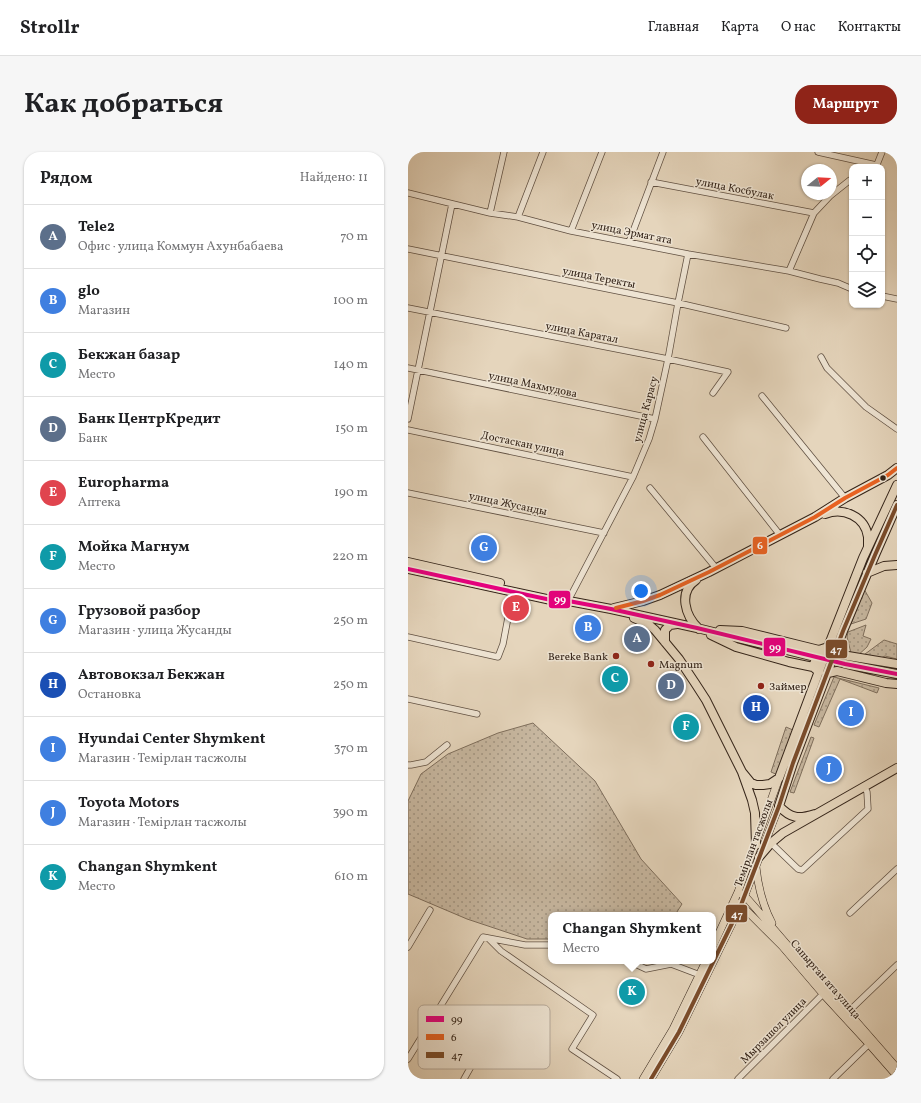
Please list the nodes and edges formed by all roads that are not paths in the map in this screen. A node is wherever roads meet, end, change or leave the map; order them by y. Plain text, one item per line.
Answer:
1 (504, 152) edge
2 (543, 152) edge
3 (602, 152) edge
4 (662, 152) edge
5 (818, 152) edge
6 (882, 152) edge
7 (868, 164) edge
8 (877, 164) edge
9 (849, 181) edge
10 (651, 182) junction
11 (408, 194) edge
12 (452, 204) junction
13 (490, 213) junction
14 (814, 213) junction
15 (518, 217) junction
16 (571, 231) junction
17 (629, 242) junction
18 (408, 249) edge
19 (688, 254) junction
20 (442, 256) junction
21 (789, 271) junction
22 (849, 288) edge
23 (885, 297) edge
24 (897, 299) edge
25 (678, 303) junction
26 (408, 308) edge
27 (430, 312) junction
28 (786, 328) dead end
29 (821, 357) dead end
30 (668, 359) junction
31 (408, 368) edge
32 (418, 370) junction
33 (713, 393) dead end
34 (762, 396) dead end
35 (408, 419) edge
36 (655, 419) junction
37 (897, 429) edge
38 (408, 430) edge
39 (703, 437) dead end
40 (897, 468) edge
41 (633, 477) junction
42 (897, 485) edge
43 (650, 488) dead end
44 (408, 492) edge
45 (845, 498) junction
46 (897, 505) edge
47 (814, 517) junction
48 (604, 533) junction
49 (780, 535) junction
50 (867, 549) junction
51 (408, 562) edge
52 (897, 565) edge
53 (408, 569) edge
54 (712, 570) junction
55 (868, 573) junction
56 (513, 591) junction
57 (539, 595) junction
58 (568, 601) junction
59 (610, 609) junction
60 (677, 624) junction
61 (698, 628) junction
62 (408, 637) edge
63 (665, 642) junction
64 (828, 647) junction
65 (819, 650) junction
66 (840, 652) junction
67 (811, 656) dead end
68 (845, 664) tunnel mouth
69 (897, 664) edge
70 (816, 669) junction
71 (833, 672) junction
72 (897, 674) edge
73 (897, 684) edge
74 (408, 699) edge
75 (477, 714) dead end
76 (447, 745) dead end
77 (408, 765) edge
78 (896, 770) edge
79 (742, 772) junction
80 (780, 778) junction
81 (864, 786) junction
82 (779, 806) junction
83 (815, 814) junction
84 (770, 843) junction
85 (756, 845) junction
86 (757, 861) junction
87 (897, 870) edge
88 (738, 892) junction
89 (745, 896) junction
90 (734, 901) junction
91 (741, 905) junction
92 (430, 910) dead end
93 (850, 913) dead end
94 (777, 932) junction
95 (486, 938) junction
96 (716, 940) edge
97 (548, 945) edge
98 (408, 947) edge
99 (716, 956) edge
100 (635, 964) edge
101 (671, 964) edge
102 (671, 964) edge
103 (705, 964) edge
104 (712, 964) edge
105 (897, 965) edge
106 (700, 975) junction
107 (823, 994) junction
108 (443, 1005) edge
109 (846, 1014) junction
110 (418, 1043) edge
111 (869, 1044) junction
112 (408, 1059) edge
113 (895, 1063) edge
114 (470, 1069) edge
115 (897, 1076) edge
116 (464, 1079) edge
117 (617, 1079) edge
118 (644, 1079) edge
119 (651, 1079) edge
120 (738, 1079) edge
121 (833, 1079) edge

1 - 13 street
2 - 15 street
3 - 16 street
4 - 10 street
5 - 7 street
6 - 8 street
9 - 14 street
10 - 14 street, улица Косбулак
10 - 17 street
11 - 12 street, улица Эрмат ата
12 - 13 street, улица Эрмат ата
12 - 20 street
13 - 15 street, улица Эрмат ата
14 - 21 street
15 - 16 street, улица Эрмат ата
16 - 17 street, улица Эрмат ата
17 - 19 street, улица Эрмат ата
18 - 20 street, улица Теректы
19 - 21 street, улица Эрмат ата
19 - 25 street, улица Карасу
20 - 25 street, улица Теректы
20 - 27 street
21 - 22 street, улица Эрмат ата
23 - 24 street
25 - 28 street, улица Теректы
25 - 30 street, улица Карасу
26 - 27 street, улица Каратал
27 - 30 street, улица Каратал
27 - 32 street
29 - 37 street
30 - 33 street, улица Каратал
30 - 36 street, улица Карасу
31 - 32 street, улица Махмудова
32 - 35 street
32 - 36 street, улица Махмудова
34 - 45 street
36 - 41 street, улица Карасу
38 - 41 street, Достаскан улица
39 - 49 street
40 - 45 highway
41 - 48 street, улица Карасу
42 - 50 highway
43 - 54 street
44 - 48 street, улица Жусанды
45 - 47 highway
46 - 55 highway, Темірлан тасжолы
47 - 49 highway
47 - 50 highway
48 - 58 street, улица Карасу
49 - 54 highway
50 - 64 highway
51 - 57 highway
52 - 55 highway
53 - 56 highway
54 - 59 highway
54 - 61 highway
55 - 66 highway, Темірлан тасжолы
56 - 57 highway
56 - 62 street
57 - 58 highway
58 - 59 highway
59 - 60 highway
59 - 63 highway
60 - 61 highway
60 - 63 highway
61 - 65 highway
61 - 67 highway
61 - 70 highway
63 - 79 highway
64 - 65 highway
64 - 70 highway
65 - 70 highway
66 - 69 highway
66 - 71 highway, Темірлан тасжолы
68 - 72 highway
70 - 80 highway, Темірлан тасжолы
71 - 73 highway
71 - 82 highway, Темірлан тасжолы
74 - 75 street
76 - 77 street
78 - 81 highway
79 - 80 highway
79 - 85 highway
80 - 85 main road, Темірлан тасжолы
81 - 83 highway
81 - 84 street
82 - 83 highway
82 - 86 main road, Темірлан тасжолы
83 - 84 highway
84 - 86 highway
85 - 88 main road, Темірлан тасжолы
86 - 89 main road, Темірлан тасжолы
86 - 94 main road
87 - 93 street
88 - 89 main road, Сапырган ата улица
88 - 90 main road, Темірлан тасжолы
89 - 91 main road, Темірлан тасжолы
89 - 94 main road, Сапырган ата улица
90 - 91 main road, Сапырган ата улица
90 - 96 main road, Темірлан тасжолы
91 - 99 main road, Темірлан тасжолы
91 - 107 main road, Сапырган ата улица
92 - 98 street
94 - 109 main road, Сапырган ата улица
95 - 97 street
95 - 108 street
95 - 117 street
100 - 101 street
102 - 106 street
103 - 106 main road
104 - 119 main road, Темірлан тасжолы
105 - 109 street
106 - 118 main road
107 - 109 main road, Сапырган ата улица
107 - 120 street, Мырзашол улица
109 - 111 main road, Сапырган ата улица
109 - 113 main road, Сапырган ата улица
110 - 112 street
111 - 115 main road, Сапырган ата улица
111 - 121 street
114 - 116 street

